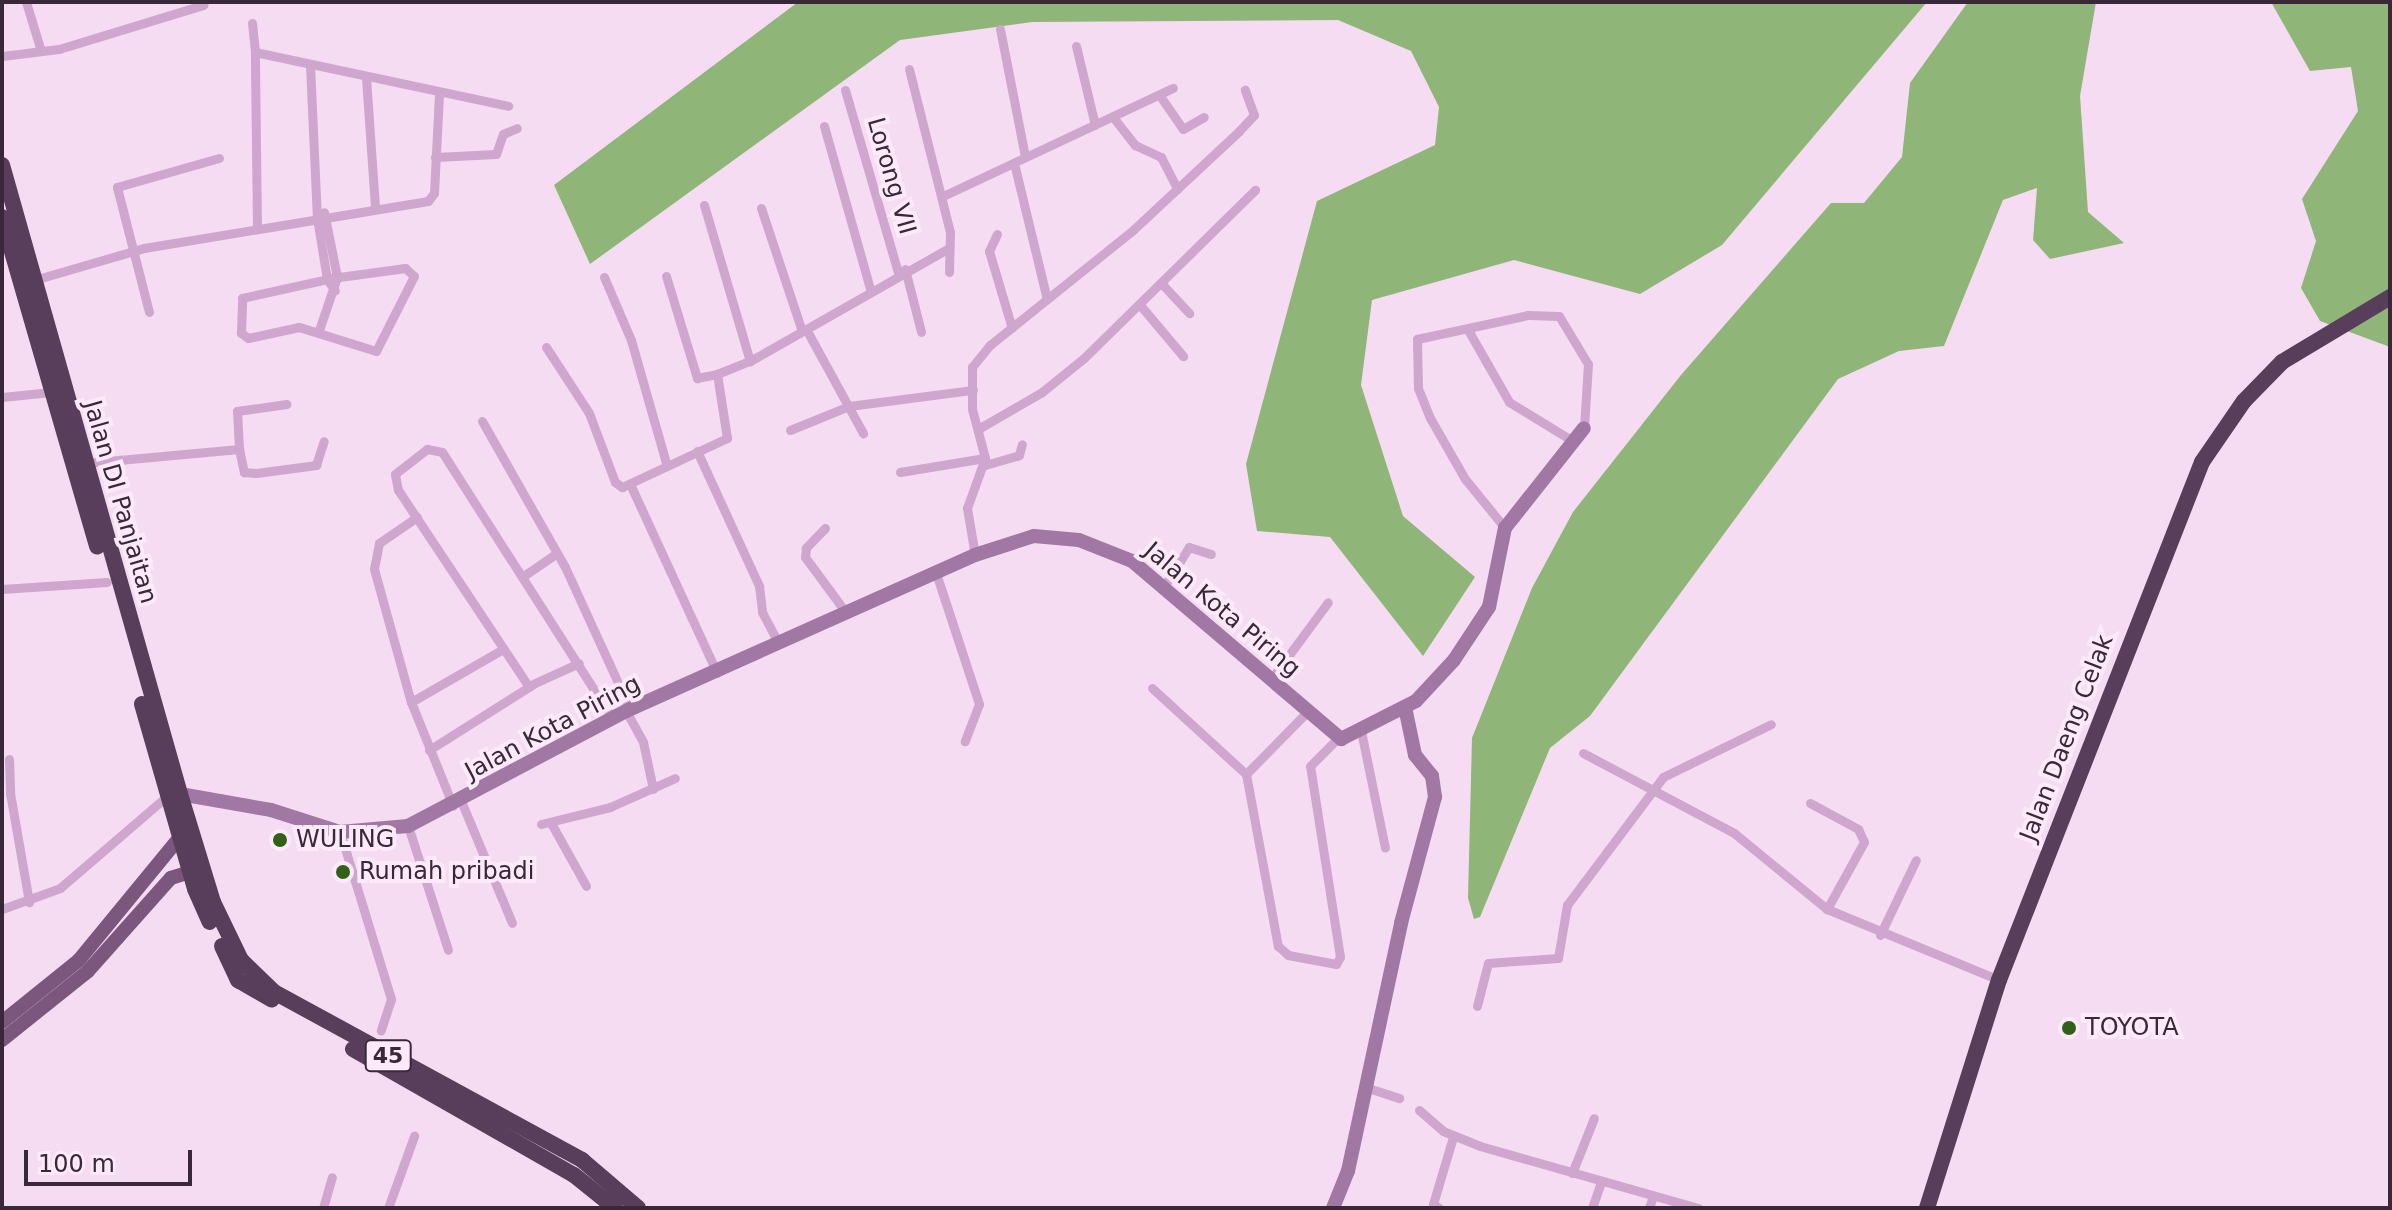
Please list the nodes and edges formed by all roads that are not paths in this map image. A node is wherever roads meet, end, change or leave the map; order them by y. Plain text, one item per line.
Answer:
1 (26, 2) edge
2 (203, 5) dead end
3 (252, 23) dead end
4 (1000, 29) dead end
5 (1076, 46) dead end
6 (41, 51) junction
7 (255, 52) junction
8 (2, 56) edge
9 (310, 65) junction
10 (909, 69) dead end
11 (366, 78) junction
12 (1173, 88) dead end
13 (845, 90) dead end
14 (1245, 90) dead end
15 (439, 94) junction
16 (1160, 96) junction
17 (508, 106) dead end
18 (1113, 117) junction
19 (1204, 117) dead end
20 (1095, 125) junction
21 (824, 126) dead end
22 (517, 128) dead end
23 (435, 157) junction
24 (1025, 157) junction
25 (219, 158) dead end
26 (1014, 163) junction
27 (2, 165) edge
28 (1177, 189) junction
29 (1255, 190) dead end
30 (943, 196) junction
31 (704, 205) dead end
32 (375, 208) junction
33 (761, 208) dead end
34 (2, 217) edge
35 (322, 217) junction
36 (257, 228) junction
37 (997, 234) dead end
38 (949, 248) junction
39 (129, 251) junction
40 (901, 271) junction
41 (949, 272) dead end
42 (666, 276) dead end
43 (604, 277) dead end
44 (332, 278) junction
45 (29, 282) junction
46 (1162, 284) junction
47 (870, 289) junction
48 (2390, 297) edge
49 (1047, 299) junction
50 (1140, 305) junction
51 (149, 312) dead end
52 (1189, 313) dead end
53 (1012, 328) junction
54 (319, 330) junction
55 (804, 330) junction
56 (1468, 330) junction
57 (921, 332) dead end
58 (43, 333) junction
59 (546, 347) dead end
60 (1183, 356) dead end
61 (750, 361) junction
62 (717, 374) junction
63 (973, 390) junction
64 (51, 392) junction
65 (2, 397) edge
66 (287, 404) dead end
67 (849, 406) junction
68 (482, 421) dead end
69 (1584, 428) joint
70 (978, 429) junction
71 (790, 430) dead end
72 (863, 433) dead end
73 (324, 441) dead end
74 (1573, 441) junction
75 (1022, 444) dead end
76 (239, 449) junction
77 (697, 451) junction
78 (985, 462) junction
79 (84, 463) junction
80 (667, 466) junction
81 (900, 472) dead end
82 (630, 484) junction
83 (417, 517) junction
84 (825, 528) dead end
85 (1505, 528) junction
86 (557, 553) junction
87 (1211, 554) dead end
88 (975, 555) junction
89 (936, 573) junction
90 (522, 577) junction
91 (107, 582) junction
92 (1165, 585) junction
93 (2, 589) edge
94 (1328, 602) dead end
95 (847, 614) junction
96 (779, 644) junction
97 (503, 649) junction
98 (579, 663) junction
99 (717, 673) junction
100 (1272, 678) junction
101 (529, 687) junction
102 (1152, 688) dead end
103 (411, 702) junction
104 (1405, 707) junction
105 (628, 710) junction
106 (1308, 711) junction
107 (612, 718) junction
108 (1771, 724) dead end
109 (1361, 731) junction
110 (1337, 739) junction
111 (965, 741) dead end
112 (429, 750) junction
113 (1583, 753) dead end
114 (9, 759) dead end
115 (1246, 774) junction
116 (675, 778) dead end
117 (653, 789) junction
118 (168, 793) junction
119 (1651, 793) junction
120 (1810, 803) dead end
121 (457, 804) junction
122 (408, 826) junction
123 (340, 832) junction
124 (180, 837) junction
125 (1385, 848) dead end
126 (191, 852) junction
127 (1916, 860) dead end
128 (190, 872) junction
129 (586, 886) dead end
130 (29, 902) junction
131 (2, 909) edge
132 (1827, 909) junction
133 (512, 923) dead end
134 (1880, 935) junction
135 (448, 950) dead end
136 (1999, 980) junction
137 (1477, 1006) dead end
138 (2, 1022) edge
139 (381, 1030) dead end
140 (2, 1040) edge
141 (1365, 1087) junction
142 (1399, 1098) dead end
143 (1419, 1110) dead end
144 (483, 1116) junction
145 (1594, 1118) dead end
146 (414, 1136) dead end
147 (1453, 1137) junction
148 (1572, 1173) junction
149 (332, 1177) dead end
150 (1601, 1182) junction
151 (1653, 1196) junction
152 (323, 1208) edge
153 (388, 1208) edge
154 (615, 1208) edge
155 (638, 1208) edge
156 (1333, 1208) edge
157 (1439, 1208) edge
158 (1592, 1208) edge
159 (1649, 1208) edge
160 (1698, 1208) edge
161 (1927, 1208) edge

1 - 6 street
2 - 6 street
3 - 7 street
4 - 24 street
5 - 20 street
6 - 8 street
7 - 9 street
7 - 36 street
9 - 11 street
9 - 35 street
10 - 30 street
11 - 15 street
11 - 32 street
12 - 16 street
13 - 40 street, Lorong VII
14 - 28 street
15 - 17 street
15 - 23 street
16 - 18 street
16 - 19 street
18 - 20 street
18 - 28 street
20 - 24 street
21 - 47 street
22 - 23 street
23 - 32 street
24 - 26 street
25 - 39 street
26 - 30 street
26 - 49 street
27 - 45 highway, Jalan DI Panjaitan
28 - 49 street
29 - 46 street
30 - 38 street
31 - 61 street
32 - 35 street
33 - 55 street
34 - 45 highway, Jalan DI Panjaitan
35 - 36 street
35 - 44 street
36 - 39 street
37 - 53 street
38 - 40 street
38 - 41 street
39 - 45 street
39 - 51 street
40 - 47 street
40 - 57 street, Lorong VII
42 - 62 street
43 - 80 street
44 - 54 street
44 - 54 street
44 - 54 street
45 - 58 highway, Jalan DI Panjaitan
46 - 50 street
46 - 52 street
47 - 55 street
48 - 136 highway, Jalan Daeng Celak
49 - 53 street
50 - 60 street
50 - 70 street
53 - 63 street
55 - 61 street
55 - 67 street
56 - 69 street
56 - 74 street
56 - 85 street
58 - 64 highway, Jalan DI Panjaitan
58 - 79 highway, Jalan DI Panjaitan
59 - 82 street
61 - 62 street
62 - 77 street
63 - 67 street
63 - 70 street
64 - 65 street
64 - 91 highway, Jalan DI Panjaitan
66 - 76 street
67 - 71 street
67 - 72 street
68 - 86 street
69 - 74 street
70 - 78 street
73 - 76 street
74 - 85 street
75 - 78 street
76 - 79 street
77 - 80 street
77 - 96 street
78 - 81 street
78 - 88 street
79 - 118 highway, Jalan DI Panjaitan
80 - 82 street
82 - 99 street
83 - 90 street
83 - 97 street
83 - 103 street
84 - 95 street
85 - 104 street
86 - 90 street
86 - 105 street
87 - 92 street
88 - 89 street, Jalan Kota Piring
88 - 92 street, Jalan Kota Piring
89 - 95 street, Jalan Kota Piring
89 - 111 street
90 - 98 street
91 - 93 street
91 - 118 highway, Jalan DI Panjaitan
92 - 100 street, Jalan Kota Piring
94 - 100 street
95 - 96 street, Jalan Kota Piring
96 - 99 street, Jalan Kota Piring
97 - 101 street
97 - 103 street
98 - 101 street
98 - 107 street
99 - 105 street, Jalan Kota Piring
100 - 106 street, Jalan Kota Piring
101 - 112 street
102 - 115 street
103 - 112 street
104 - 109 street
104 - 141 street
105 - 107 street, Jalan Kota Piring
105 - 117 street
106 - 110 street, Jalan Kota Piring
106 - 115 street
107 - 121 street, Jalan Kota Piring
108 - 119 street
109 - 110 street
109 - 125 street
110 - 115 street
112 - 121 street
113 - 119 street
114 - 130 street
116 - 117 street
117 - 129 street
118 - 123 street, Jalan Kota Piring
118 - 124 highway, Jalan DI Panjaitan
118 - 126 highway, Jalan DI Panjaitan
118 - 130 street
119 - 132 street
119 - 137 street
120 - 132 street
121 - 122 street, Jalan Kota Piring
121 - 133 street
122 - 123 street, Jalan Kota Piring
122 - 135 street
123 - 139 street
124 - 126 highway, Jalan DI Panjaitan
124 - 138 main road
126 - 128 highway, 45
126 - 144 highway, 45
127 - 134 street
128 - 140 main road
128 - 144 highway, 45
130 - 131 street
132 - 134 street
134 - 136 street
136 - 161 highway, Jalan Daeng Celak
141 - 142 street
141 - 156 street
143 - 147 street
144 - 154 highway, 45
144 - 155 highway, 45
145 - 148 street
146 - 153 street
147 - 148 street
147 - 157 street
148 - 150 street
149 - 152 street
150 - 151 street
150 - 158 street
151 - 159 street
151 - 160 street

